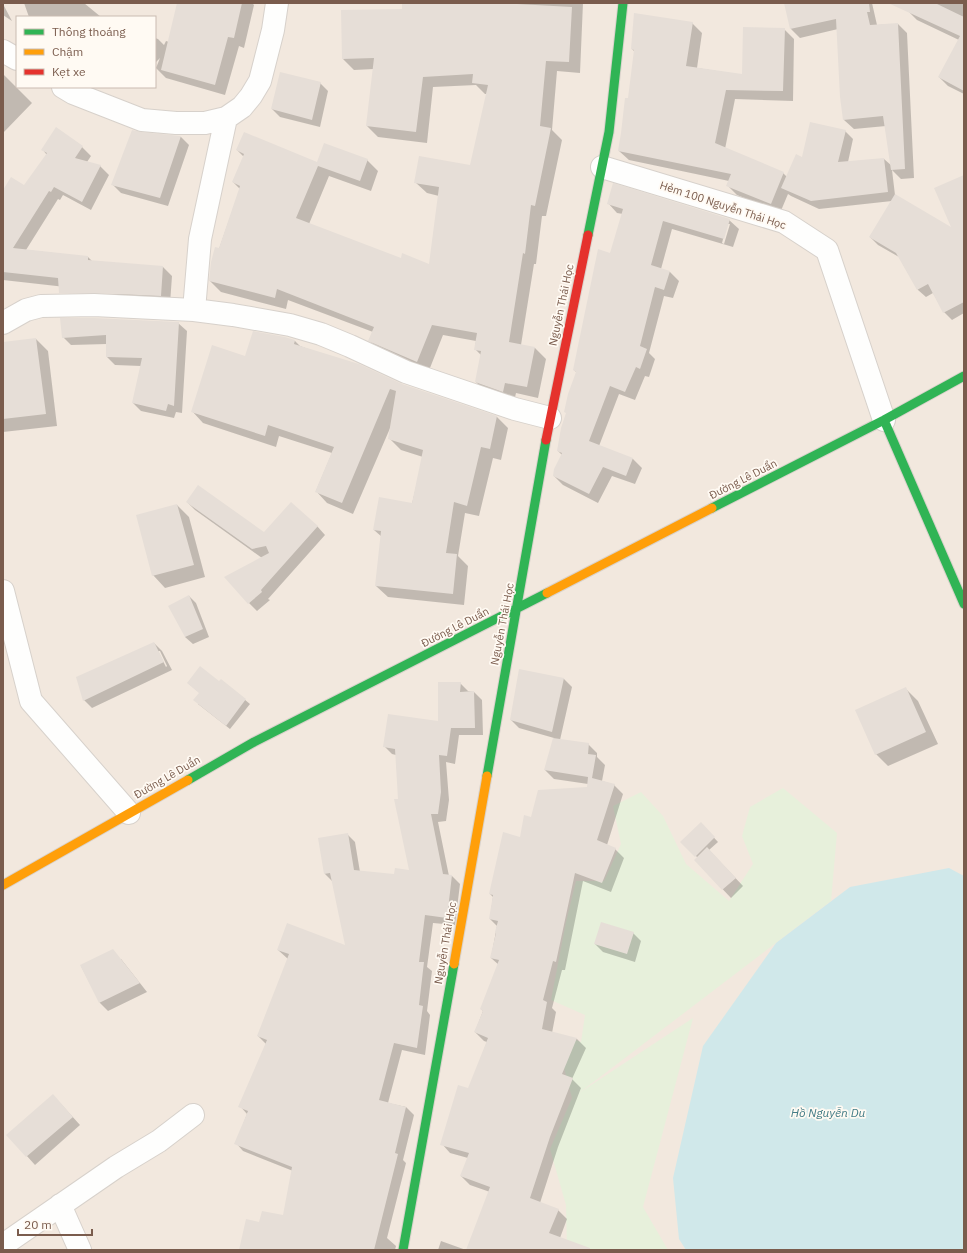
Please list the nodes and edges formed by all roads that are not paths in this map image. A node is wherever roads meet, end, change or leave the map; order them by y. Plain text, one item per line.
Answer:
1 (277, 3) edge
2 (623, 3) edge
3 (3, 50) edge
4 (16, 58) edge
5 (65, 88) edge
6 (226, 118) junction
7 (602, 167) junction
8 (194, 310) junction
9 (3, 323) edge
10 (963, 378) edge
11 (550, 418) junction
12 (884, 420) junction
13 (3, 591) edge
14 (964, 604) edge
15 (517, 609) junction
16 (129, 813) junction
17 (3, 884) edge
18 (193, 1116) dead end
19 (60, 1205) junction
20 (3, 1245) edge
21 (80, 1250) edge
22 (403, 1250) edge

1 - 6 street
2 - 7 street, Nguyễn Thái Học
3 - 4 street
5 - 6 street
6 - 8 street
7 - 11 street, Nguyễn Thái Học
7 - 12 street, Hẻm 100 Nguyễn Thái Học
8 - 9 street
8 - 11 street
10 - 12 street, Đường Lê Duẩn
11 - 15 street, Nguyễn Thái Học
12 - 14 street
12 - 15 street, Đường Lê Duẩn
13 - 16 street
15 - 16 street, Đường Lê Duẩn
15 - 22 street, Nguyễn Thái Học
16 - 17 street, Đường Lê Duẩn
18 - 19 street
19 - 20 street
19 - 21 street

